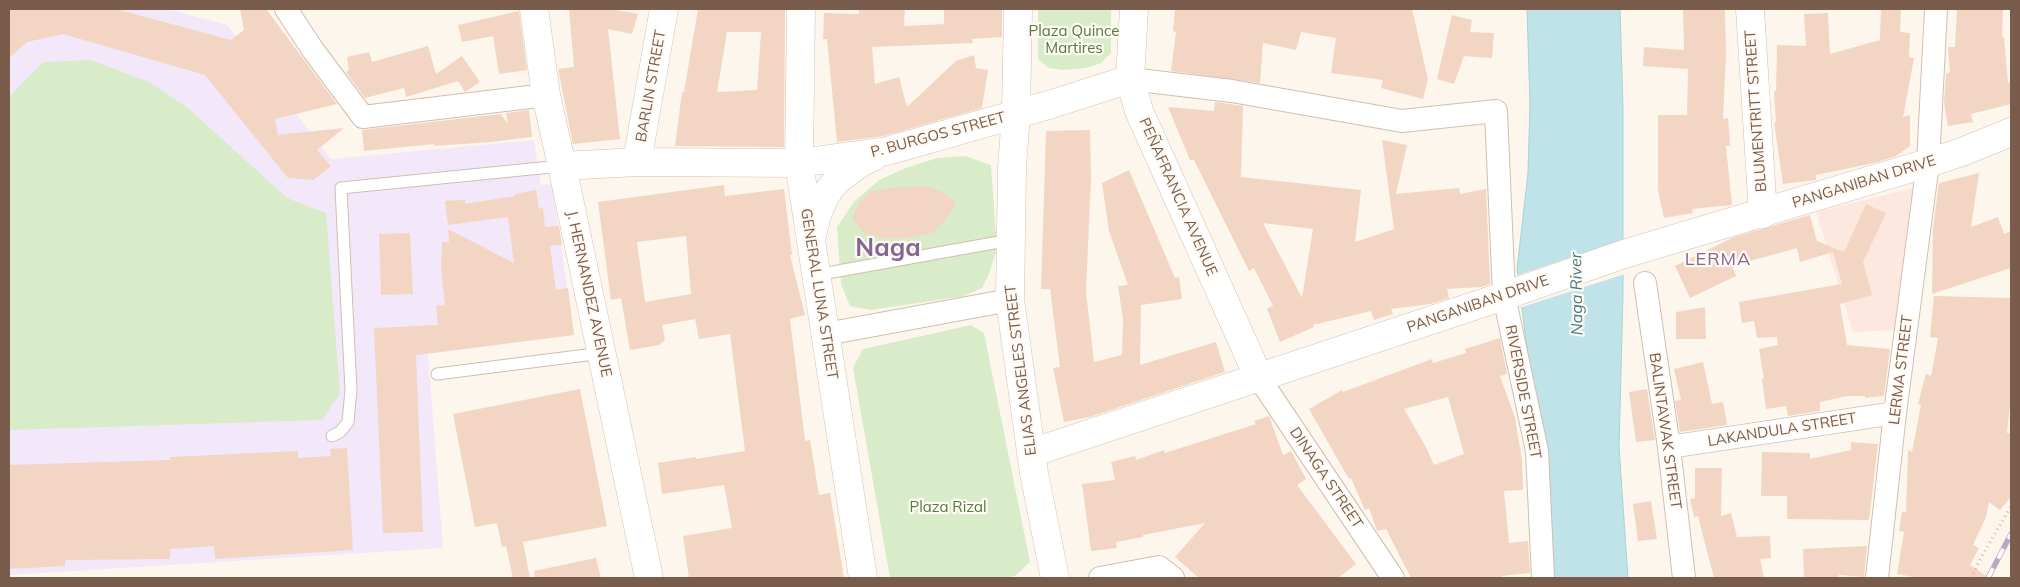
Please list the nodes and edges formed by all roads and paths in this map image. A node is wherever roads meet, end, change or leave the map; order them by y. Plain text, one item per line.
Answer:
1 (286, 9) edge
2 (534, 9) edge
3 (664, 9) edge
4 (800, 9) edge
5 (1018, 9) edge
6 (1134, 9) edge
7 (1750, 9) edge
8 (1936, 9) edge
9 (1130, 79) junction
10 (546, 95) junction
11 (1016, 114) junction
12 (2011, 132) edge
13 (887, 151) junction
14 (637, 162) junction
15 (799, 163) junction
16 (1928, 163) junction
17 (562, 166) junction
18 (1763, 214) junction
19 (811, 238) junction
20 (1010, 240) junction
21 (816, 274) junction
22 (1645, 283) dead end
23 (1507, 295) junction
24 (1010, 300) junction
25 (826, 334) junction
26 (602, 353) junction
27 (438, 374) dead end
28 (1260, 378) junction
29 (1895, 413) junction
30 (332, 436) dead end
31 (1669, 447) junction
32 (1031, 453) junction
33 (2011, 506) edge
34 (649, 578) edge
35 (863, 578) edge
36 (1055, 578) edge
37 (1100, 578) edge
38 (1173, 578) edge
39 (1393, 578) edge
40 (1543, 578) edge
41 (1684, 578) edge
42 (1877, 578) edge
43 (1971, 578) edge

1 - 10 street
2 - 10 main road, J. HERNANDEZ AVENUE
3 - 14 main road, BARLIN STREET
4 - 15 main road, GENERAL LUNA STREET
5 - 11 main road, ELIAS ANGELES STREET
6 - 9 main road, PEÑAFRANCIA AVENUE
7 - 18 main road, BLUMENTRITT STREET
8 - 16 street, LERMA STREET
9 - 11 main road, P. BURGOS STREET
9 - 23 street, RIVERSIDE STREET
9 - 28 main road, PEÑAFRANCIA AVENUE
10 - 17 main road, J. HERNANDEZ AVENUE
11 - 13 main road, P. BURGOS STREET
11 - 20 main road, ELIAS ANGELES STREET
12 - 16 main road, PANGANIBAN DRIVE
13 - 15 main road, P. BURGOS STREET
13 - 19 main road
14 - 15 main road, P. BURGOS STREET
14 - 17 main road, P. BURGOS STREET
15 - 19 main road, GENERAL LUNA STREET
16 - 18 main road, PANGANIBAN DRIVE
16 - 29 street, LERMA STREET
17 - 26 main road, J. HERNANDEZ AVENUE
17 - 30 lane
18 - 23 main road, PANGANIBAN DRIVE
19 - 21 main road, GENERAL LUNA STREET
20 - 21 lane
20 - 24 main road, ELIAS ANGELES STREET
21 - 25 main road, GENERAL LUNA STREET
22 - 31 street, BALINTAWAK STREET
23 - 28 main road, PANGANIBAN DRIVE
23 - 40 street, RIVERSIDE STREET
24 - 25 street
24 - 32 main road, ELIAS ANGELES STREET
25 - 35 main road, GENERAL LUNA STREET
26 - 27 lane
26 - 34 main road, J. HERNANDEZ AVENUE
28 - 32 main road, PANGANIBAN DRIVE
28 - 39 street, DINAGA STREET
29 - 31 street, LAKANDULA STREET
29 - 42 street, LERMA STREET
31 - 41 street, BALINTAWAK STREET
32 - 36 main road, ELIAS ANGELES STREET
33 - 43 path
37 - 38 street

